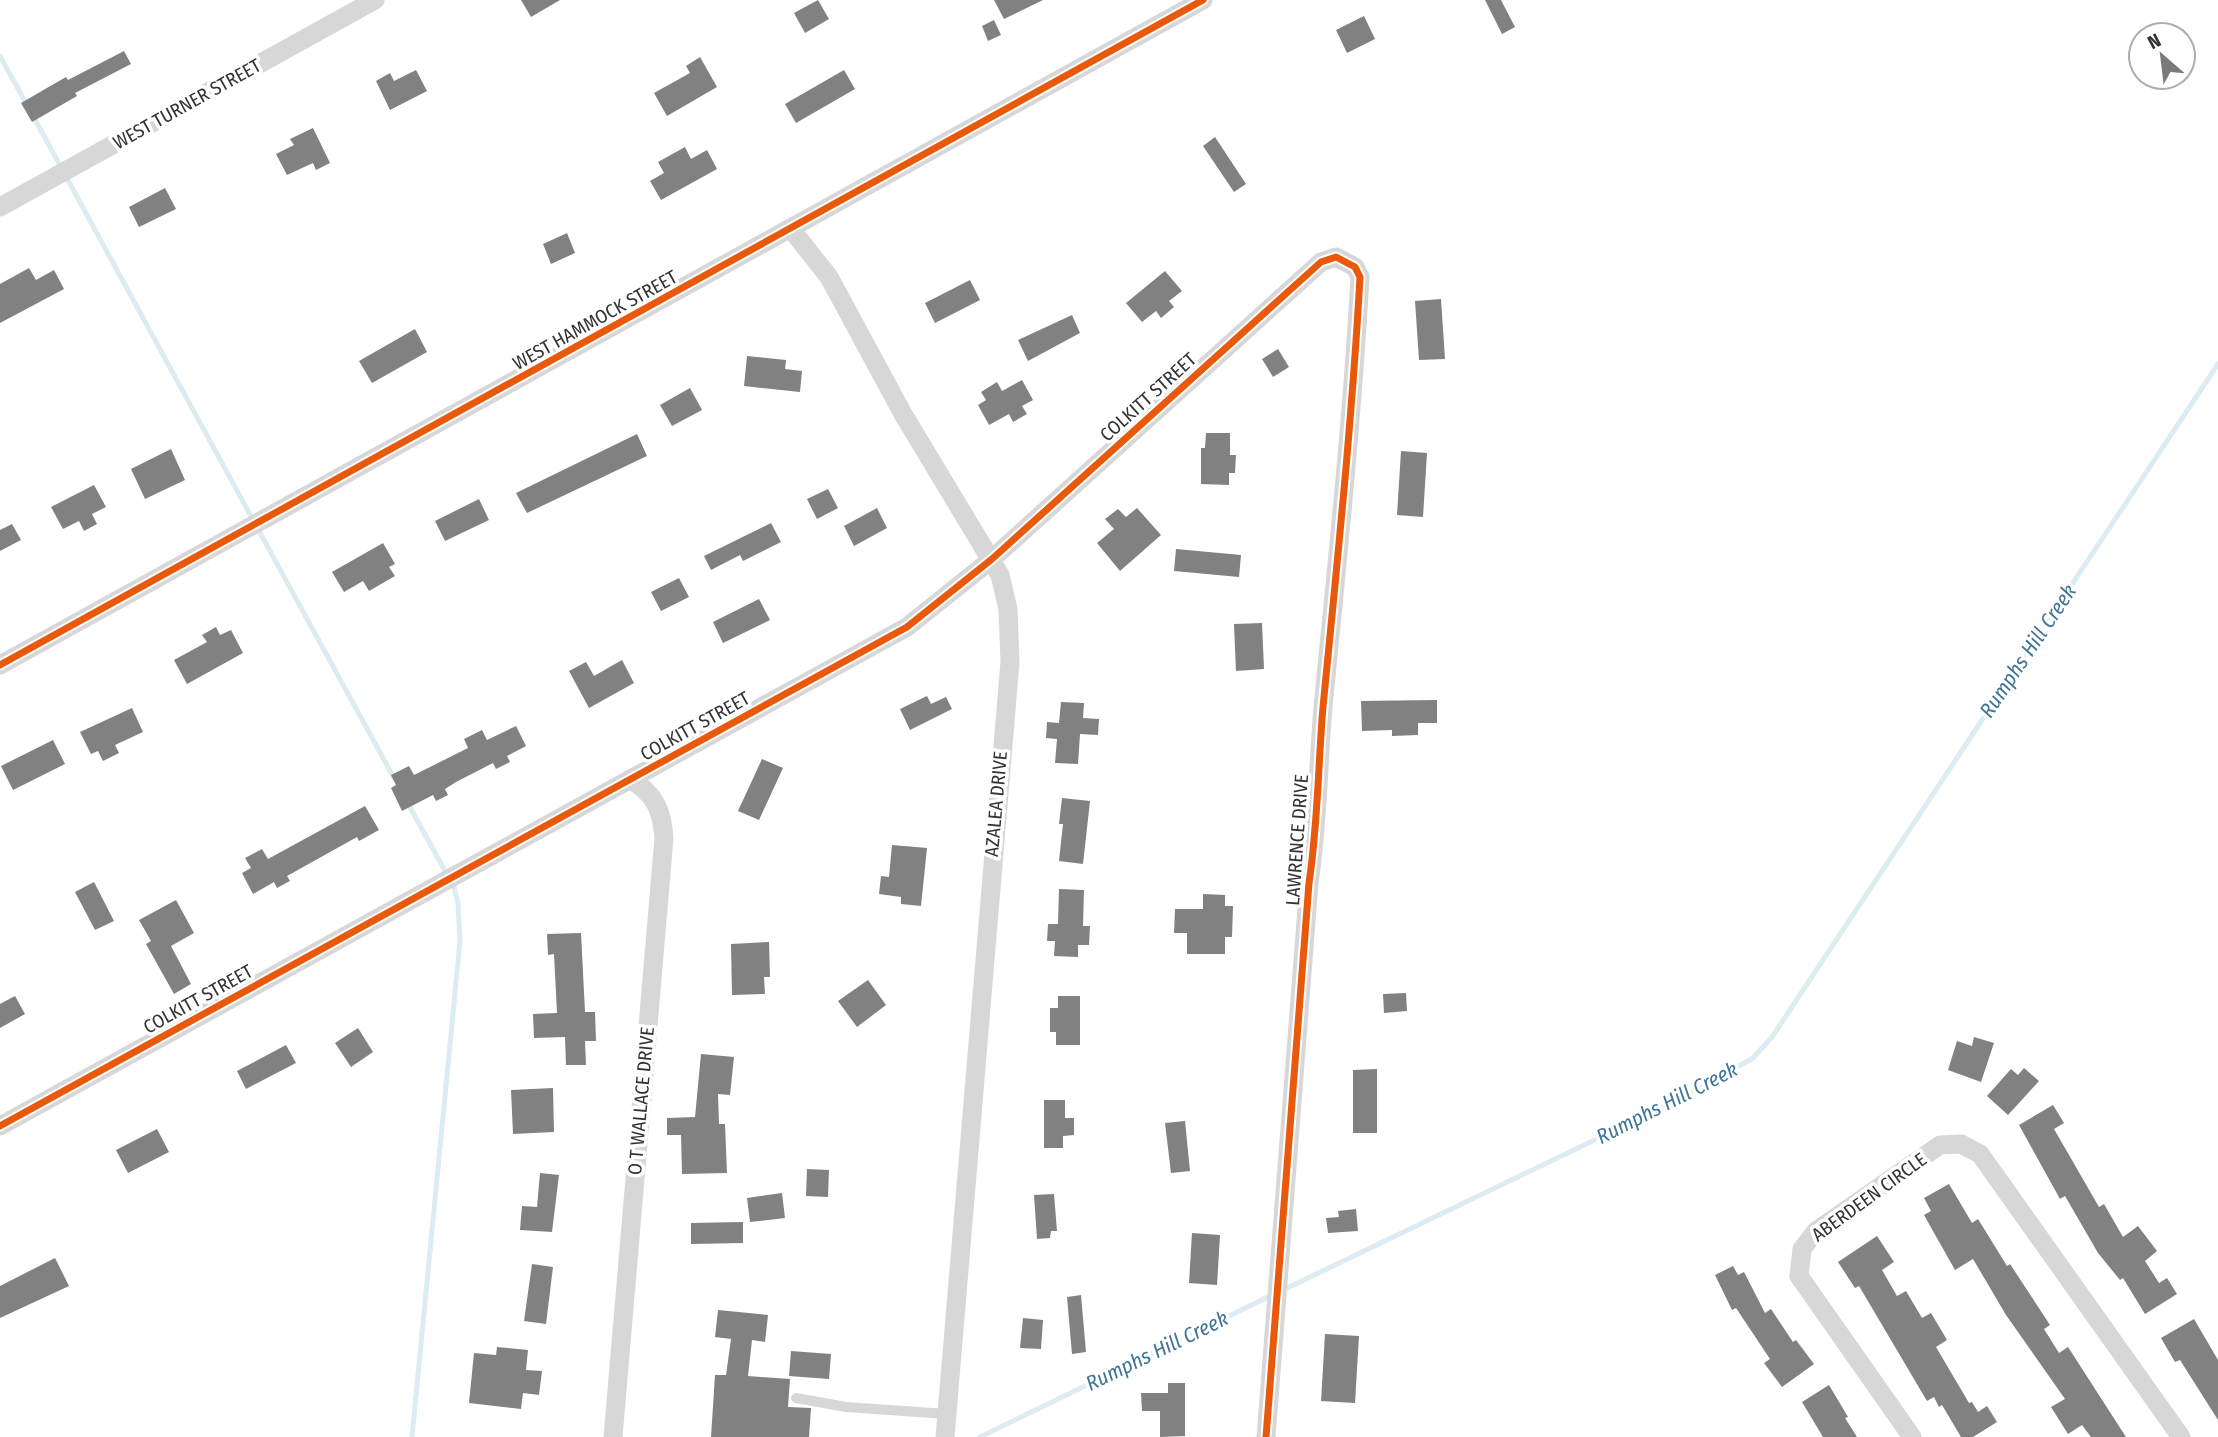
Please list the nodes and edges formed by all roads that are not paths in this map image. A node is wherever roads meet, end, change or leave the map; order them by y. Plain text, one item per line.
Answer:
1 (375, 0) edge
2 (1203, 0) edge
3 (0, 207) edge
4 (791, 229) junction
5 (1336, 257) joint
6 (992, 559) junction
7 (0, 665) edge
8 (630, 779) junction
9 (0, 1126) edge
10 (796, 1398) dead end
11 (947, 1414) junction
12 (613, 1437) edge
13 (945, 1437) edge
14 (1266, 1437) edge
15 (1912, 1437) edge
16 (2181, 1437) edge

1 - 3 street, WEST TURNER STREET
2 - 4 street, WEST HAMMOCK STREET
4 - 6 street, AZALEA DRIVE
4 - 7 street, WEST HAMMOCK STREET
5 - 6 street, COLKITT STREET
5 - 14 street, LAWRENCE DRIVE
6 - 8 street, COLKITT STREET
6 - 11 street, AZALEA DRIVE
8 - 9 street, COLKITT STREET
8 - 12 street, O T WALLACE DRIVE
10 - 11 lane
11 - 13 street, AZALEA DRIVE
15 - 16 street, ABERDEEN CIRCLE

